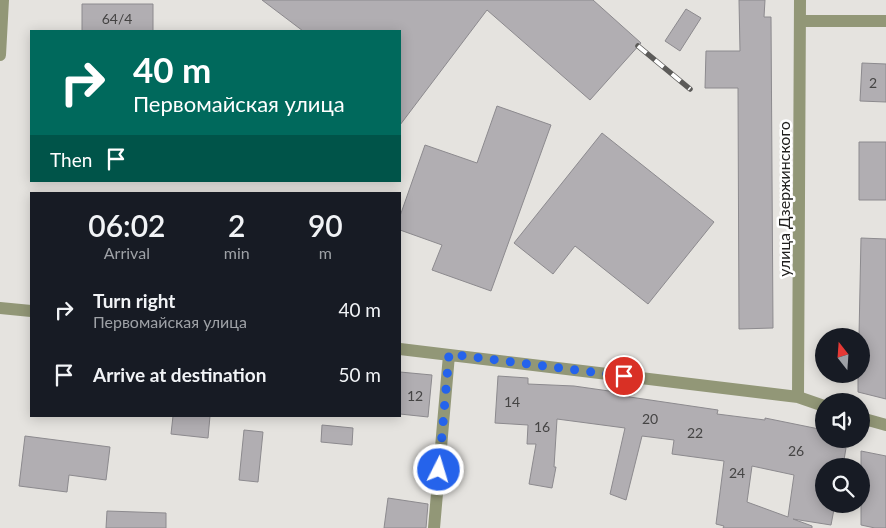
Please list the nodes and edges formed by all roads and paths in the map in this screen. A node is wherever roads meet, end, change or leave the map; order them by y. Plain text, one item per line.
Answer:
1 (3, 0) edge
2 (800, 0) edge
3 (800, 21) junction
4 (886, 22) edge
5 (0, 55) edge
6 (0, 308) edge
7 (30, 311) edge
8 (401, 349) edge
9 (449, 354) junction
10 (798, 397) junction
11 (815, 403) edge
12 (870, 421) edge
13 (886, 425) edge
14 (434, 528) edge

1 - 5 street
2 - 3 street, улица Дзержинского
3 - 4 street
3 - 10 street, улица Дзержинского
6 - 7 street
8 - 9 street
9 - 10 street
9 - 14 street
10 - 11 street
12 - 13 street

